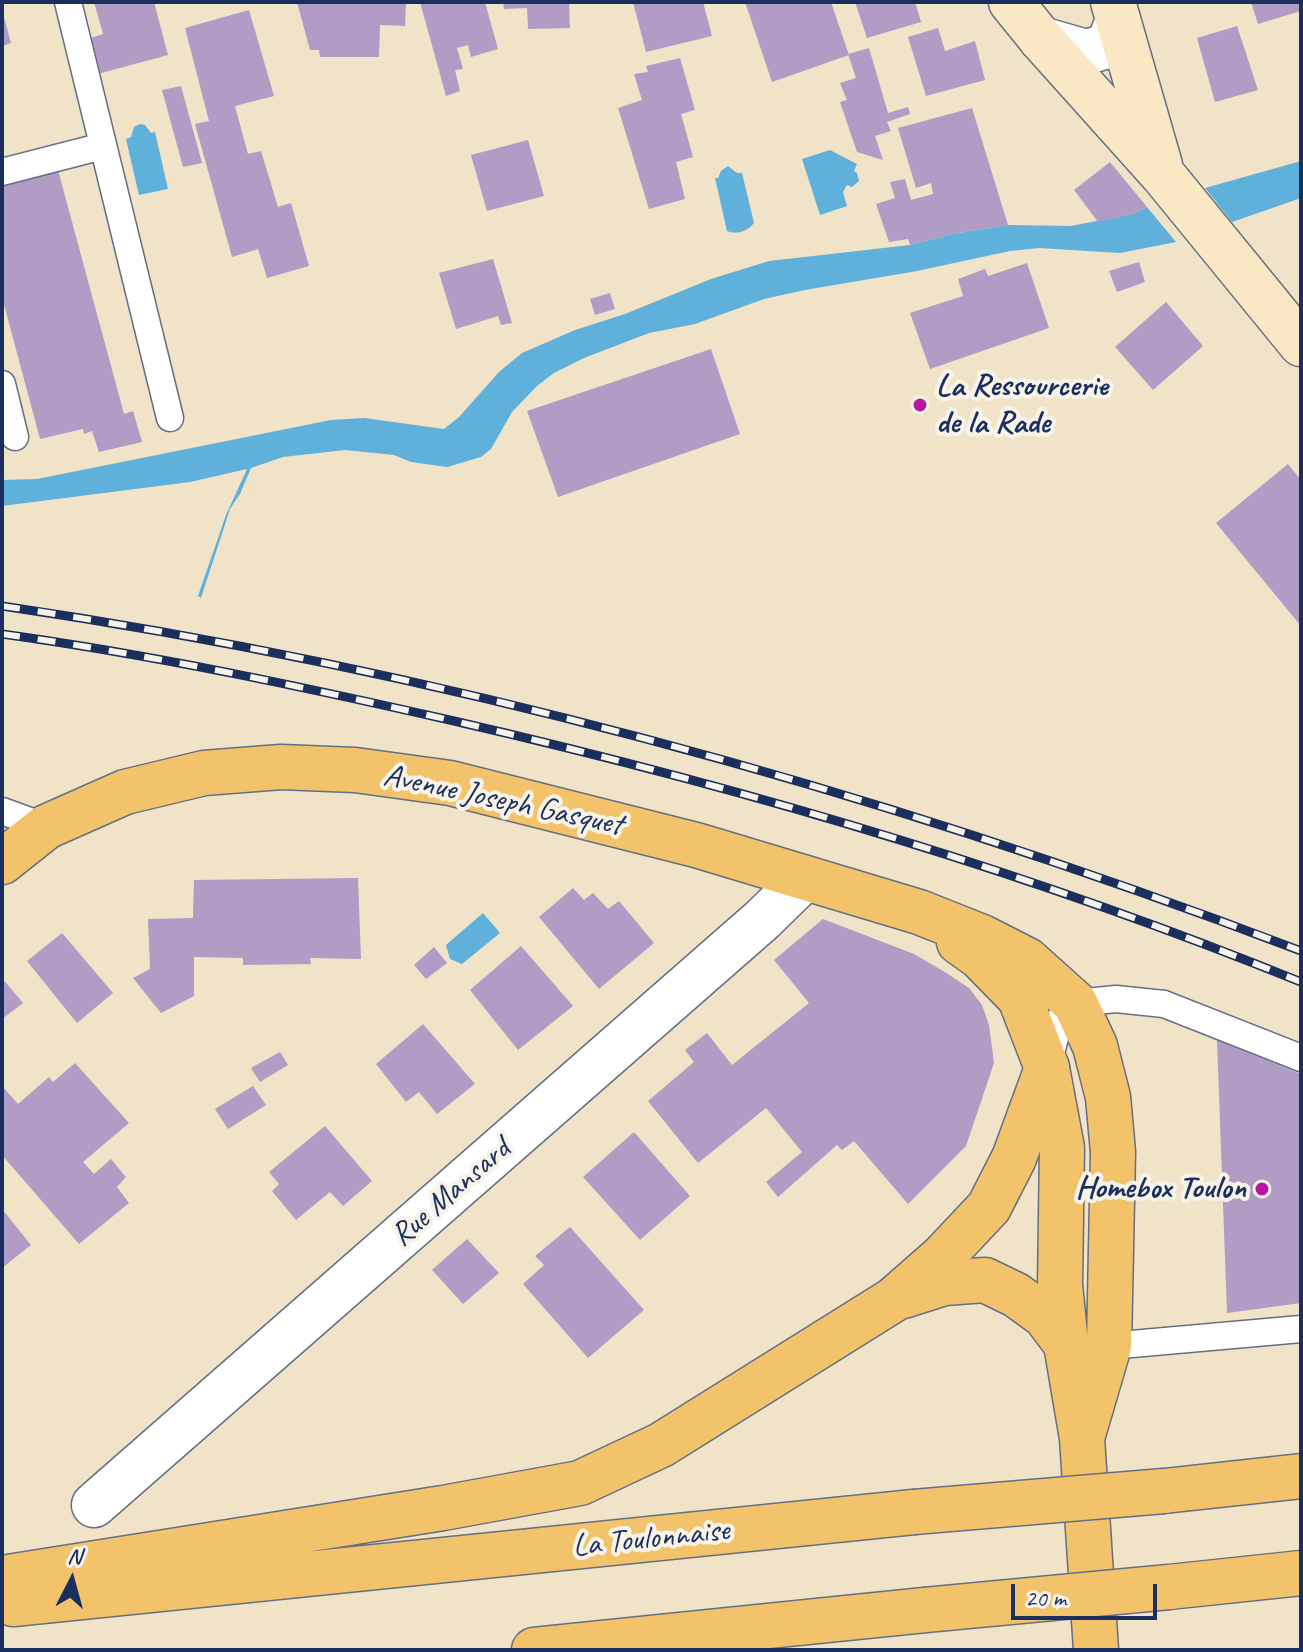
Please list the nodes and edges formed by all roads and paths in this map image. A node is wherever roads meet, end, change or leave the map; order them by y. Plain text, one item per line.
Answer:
1 (68, 2) edge
2 (1011, 2) edge
3 (1116, 11) edge
4 (1041, 39) junction
5 (103, 146) junction
6 (2, 172) edge
7 (1163, 175) junction
8 (1301, 344) edge
9 (2, 384) edge
10 (170, 418) dead end
11 (15, 437) dead end
12 (2, 811) edge
13 (46, 827) junction
14 (2, 862) edge
15 (805, 878) junction
16 (919, 912) junction
17 (1075, 1003) junction
18 (1301, 1058) edge
19 (1047, 1068) junction
20 (893, 1300) junction
21 (1301, 1329) edge
22 (1066, 1344) junction
23 (1109, 1346) junction
24 (1082, 1438) junction
25 (1301, 1476) edge
26 (94, 1505) dead end
27 (1301, 1573) edge
28 (2, 1578) edge
29 (2, 1606) edge
30 (534, 1650) edge
31 (1096, 1650) edge

1 - 5 lane
2 - 4 main road
3 - 4 street
3 - 7 main road
4 - 7 main road
5 - 6 lane
5 - 10 lane
7 - 8 main road
9 - 11 lane
12 - 13 lane
13 - 14 main road, Avenue Joseph Gasquet
13 - 15 main road, Avenue Joseph Gasquet
15 - 16 main road, Avenue Joseph Gasquet
15 - 26 street, Rue Mansard
16 - 17 main road, Avenue Joseph Gasquet
16 - 19 main road, Avenue Joseph Gasquet
17 - 18 lane
17 - 19 lane
17 - 23 main road, Avenue Joseph Gasquet
19 - 20 main road
19 - 22 main road, Avenue Joseph Gasquet
20 - 22 main road
20 - 28 main road
21 - 23 lane
22 - 24 main road, Avenue Joseph Gasquet
23 - 24 main road, Avenue Joseph Gasquet
24 - 31 main road, Avenue Joseph Gasquet
25 - 29 main road, La Toulonnaise, bridge
27 - 30 main road, bridge

